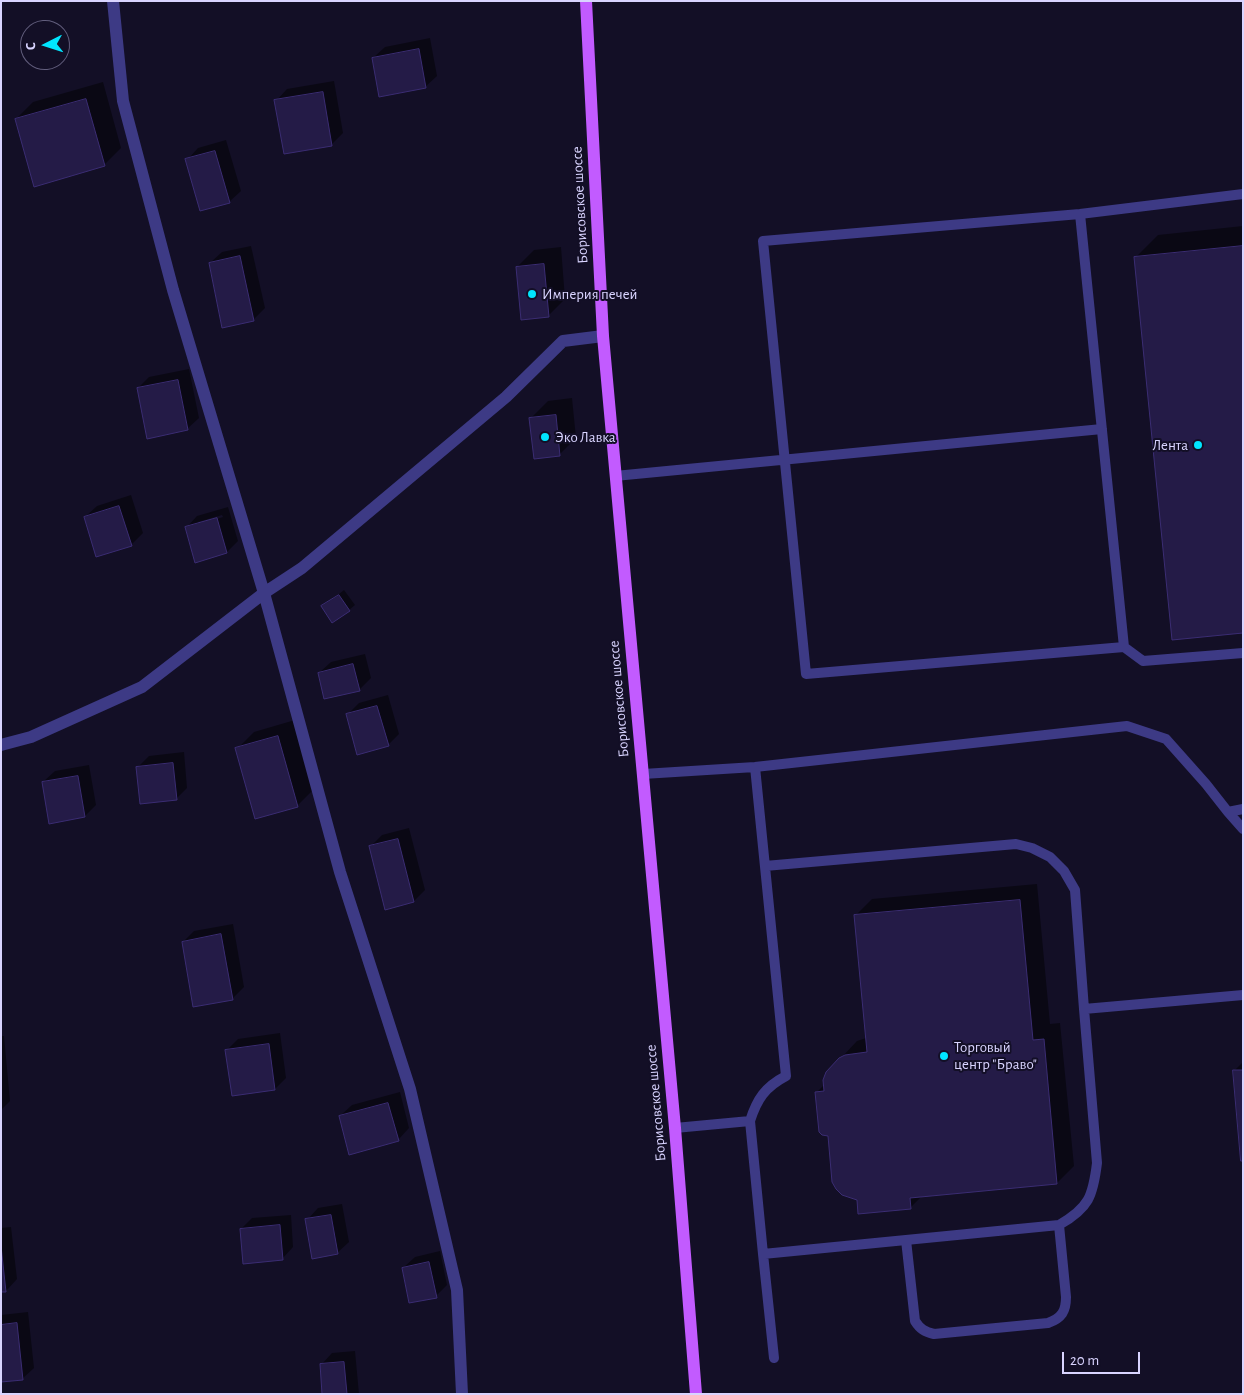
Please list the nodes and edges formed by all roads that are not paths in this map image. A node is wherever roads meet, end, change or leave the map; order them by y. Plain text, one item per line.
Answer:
1 (113, 1) edge
2 (586, 1) edge
3 (1243, 194) edge
4 (1080, 214) junction
5 (603, 336) junction
6 (1102, 429) junction
7 (785, 460) junction
8 (615, 476) junction
9 (264, 593) junction
10 (1124, 647) junction
11 (1243, 653) edge
12 (1, 745) edge
13 (755, 767) junction
14 (642, 774) junction
15 (1243, 809) edge
16 (1228, 812) junction
17 (1243, 829) edge
18 (765, 866) junction
19 (1243, 996) edge
20 (1084, 1009) junction
21 (750, 1121) junction
22 (675, 1128) junction
23 (1059, 1225) junction
24 (906, 1240) junction
25 (763, 1254) junction
26 (774, 1358) dead end
27 (698, 1391) edge
28 (462, 1394) edge

1 - 9 street
2 - 5 main road, Борисовское шоссе
3 - 4 lane
4 - 6 lane
4 - 7 lane
5 - 8 main road, Борисовское шоссе
5 - 9 street
6 - 7 lane
6 - 10 lane
7 - 8 lane
7 - 10 lane
8 - 14 main road, Борисовское шоссе
9 - 12 street
9 - 28 street
10 - 11 lane
13 - 14 lane
13 - 16 lane
13 - 18 lane
14 - 22 main road, Борисовское шоссе
15 - 16 lane
16 - 17 lane
18 - 20 lane
18 - 21 lane
19 - 20 lane
20 - 23 lane
21 - 22 lane
21 - 25 lane
22 - 27 main road, Борисовское шоссе
23 - 24 lane
23 - 24 lane
24 - 25 lane
25 - 26 lane

